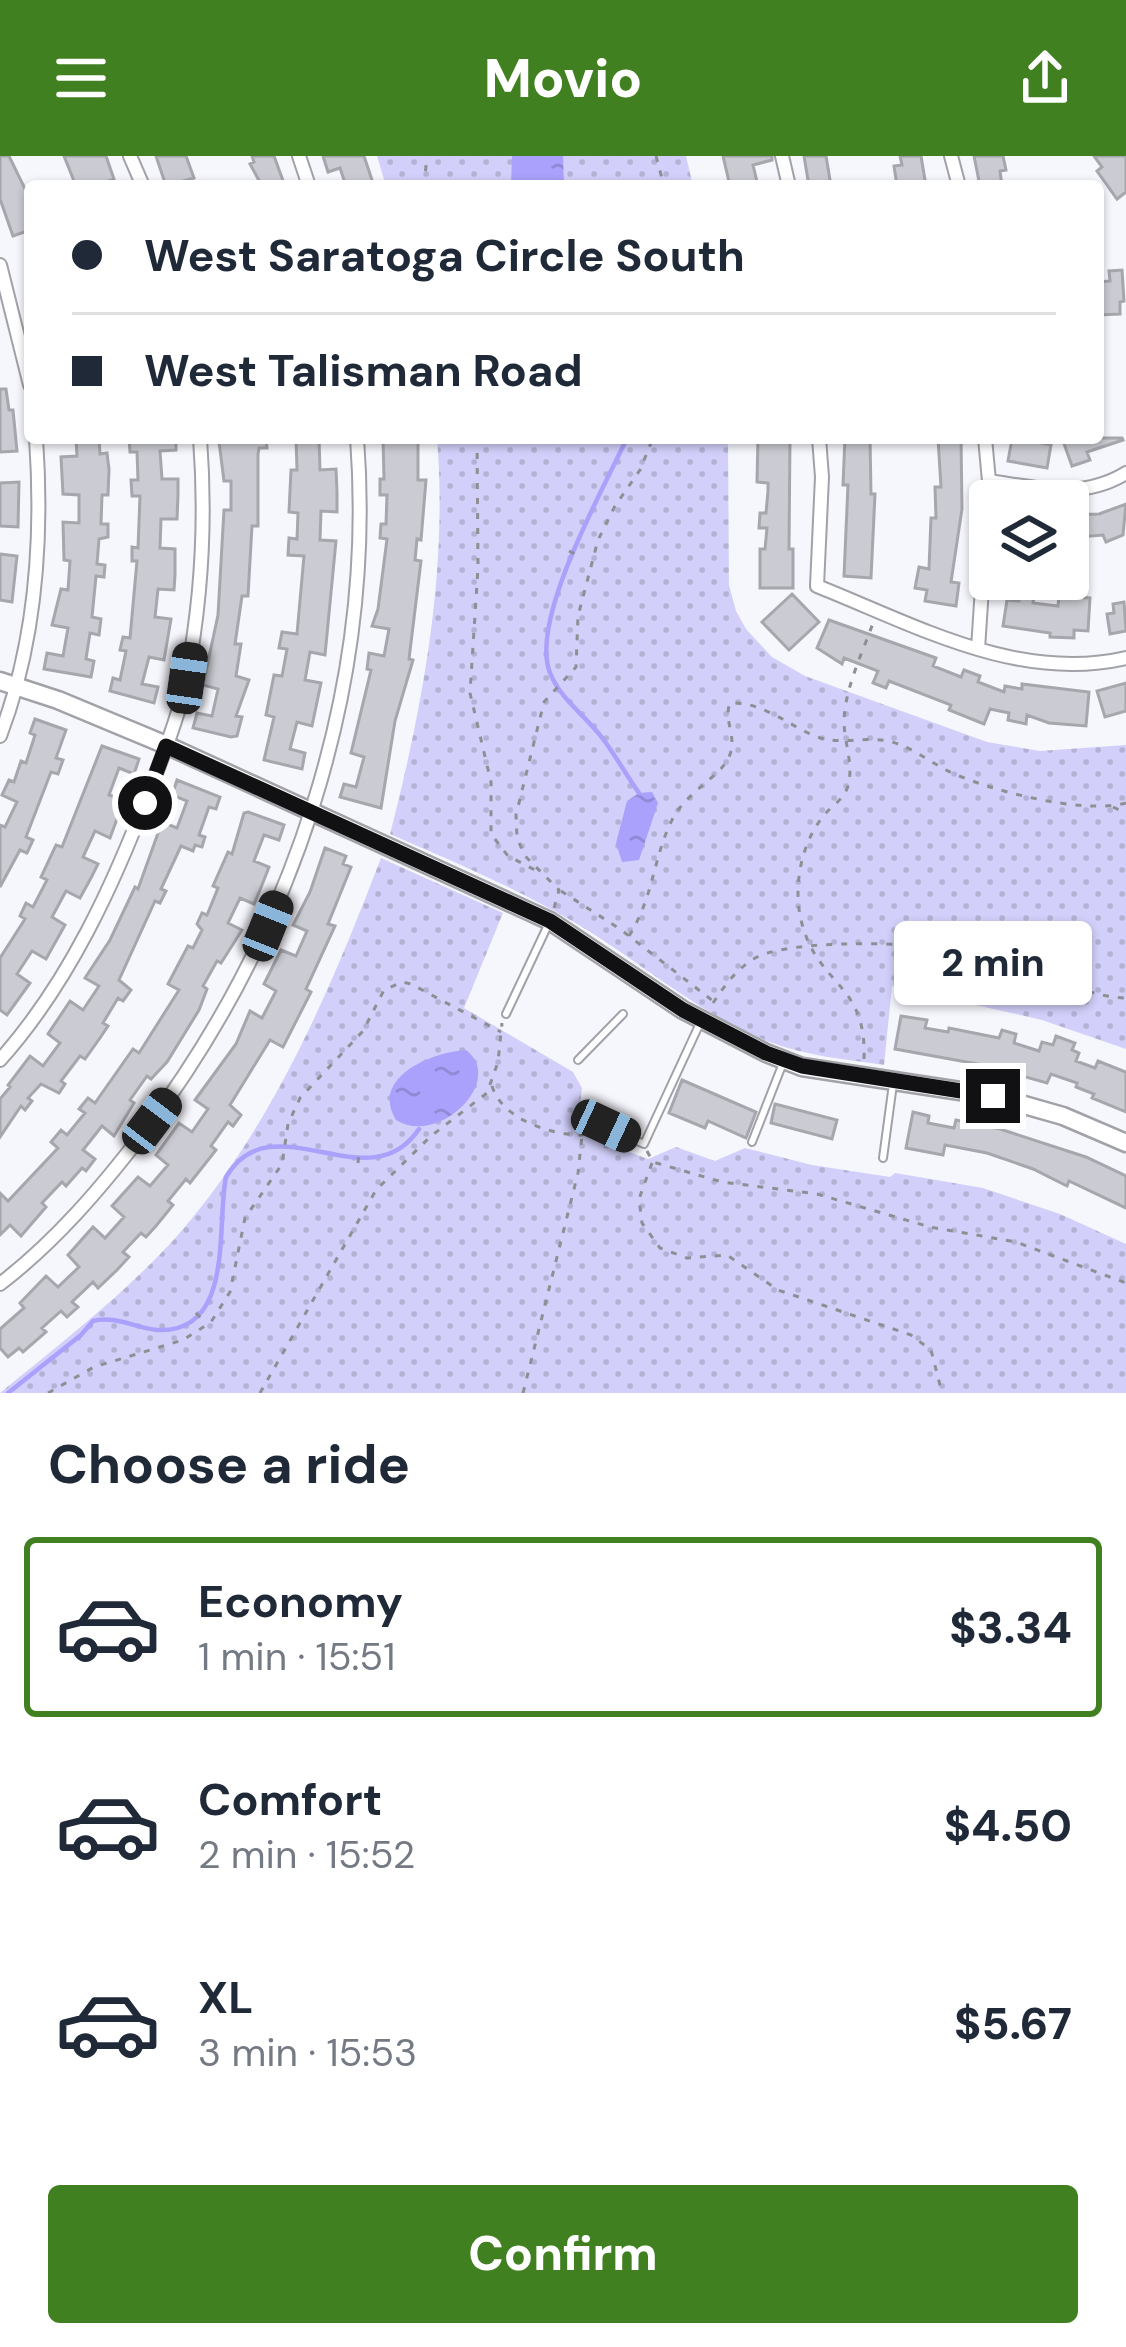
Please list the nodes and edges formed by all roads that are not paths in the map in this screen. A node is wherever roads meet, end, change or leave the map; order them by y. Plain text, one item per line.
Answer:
1 (0, 265) edge
2 (24, 361) edge
3 (36, 444) edge
4 (200, 444) edge
5 (357, 444) edge
6 (819, 444) edge
7 (986, 444) edge
8 (1126, 473) edge
9 (989, 480) edge
10 (1089, 490) edge
11 (981, 600) edge
12 (978, 649) junction
13 (1126, 658) edge
14 (0, 681) edge
15 (19, 687) junction
16 (0, 736) edge
17 (166, 746) junction
18 (312, 812) junction
19 (550, 921) junction
20 (506, 1014) road end
21 (623, 1014) dead end
22 (701, 1021) junction
23 (0, 1060) edge
24 (578, 1060) dead end
25 (784, 1060) junction
26 (894, 1081) junction
27 (605, 1123) road end
28 (752, 1142) dead end
29 (1126, 1143) edge
30 (883, 1158) dead end
31 (0, 1284) edge

1 - 2 street
3 - 15 street
4 - 17 street
5 - 18 street
6 - 12 street
7 - 9 street
8 - 10 street
11 - 12 street
12 - 13 street
14 - 15 street
15 - 16 street
15 - 17 street
17 - 18 street
17 - 23 street
18 - 19 street
18 - 31 street
19 - 20 lane
19 - 22 street
21 - 24 lane
22 - 25 street
22 - 27 lane
25 - 26 street
25 - 28 lane
26 - 29 street
26 - 30 lane

